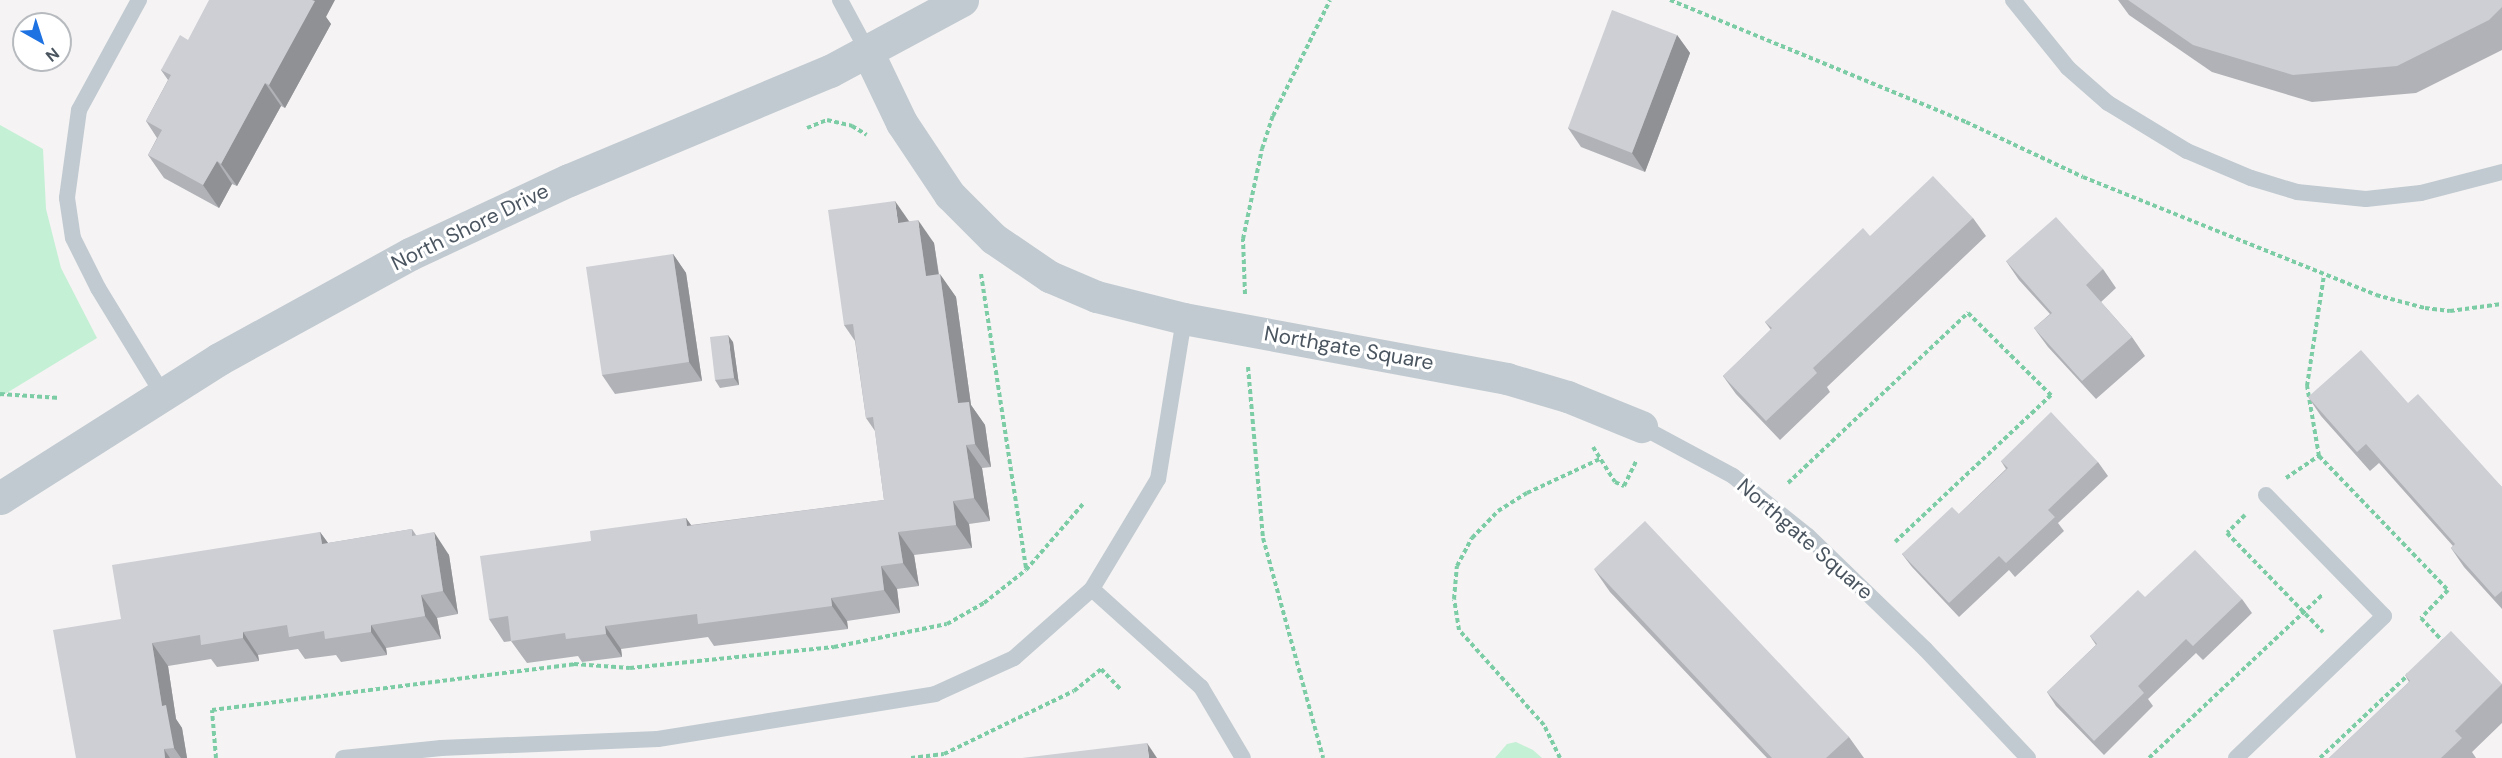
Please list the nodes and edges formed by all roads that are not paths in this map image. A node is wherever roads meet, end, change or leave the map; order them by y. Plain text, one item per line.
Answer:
1 (139, 0) edge
2 (840, 0) edge
3 (962, 0) edge
4 (2013, 0) edge
5 (868, 52) junction
6 (2502, 172) edge
7 (1184, 319) junction
8 (162, 393) junction
9 (1641, 440) joint
10 (2266, 495) road end
11 (0, 498) edge
12 (1092, 589) junction
13 (343, 758) edge
14 (1243, 758) edge
15 (2028, 758) edge
16 (2236, 758) edge

1 - 8 lane
2 - 5 lane, Northgate Square
3 - 5 street, North Shore Drive
4 - 6 lane
5 - 7 street, Northgate Square
5 - 8 street, North Shore Drive
7 - 9 street, Northgate Square
7 - 12 lane
8 - 11 street, North Shore Drive
9 - 15 lane, Northgate Square
10 - 16 lane
12 - 13 lane
12 - 14 lane

